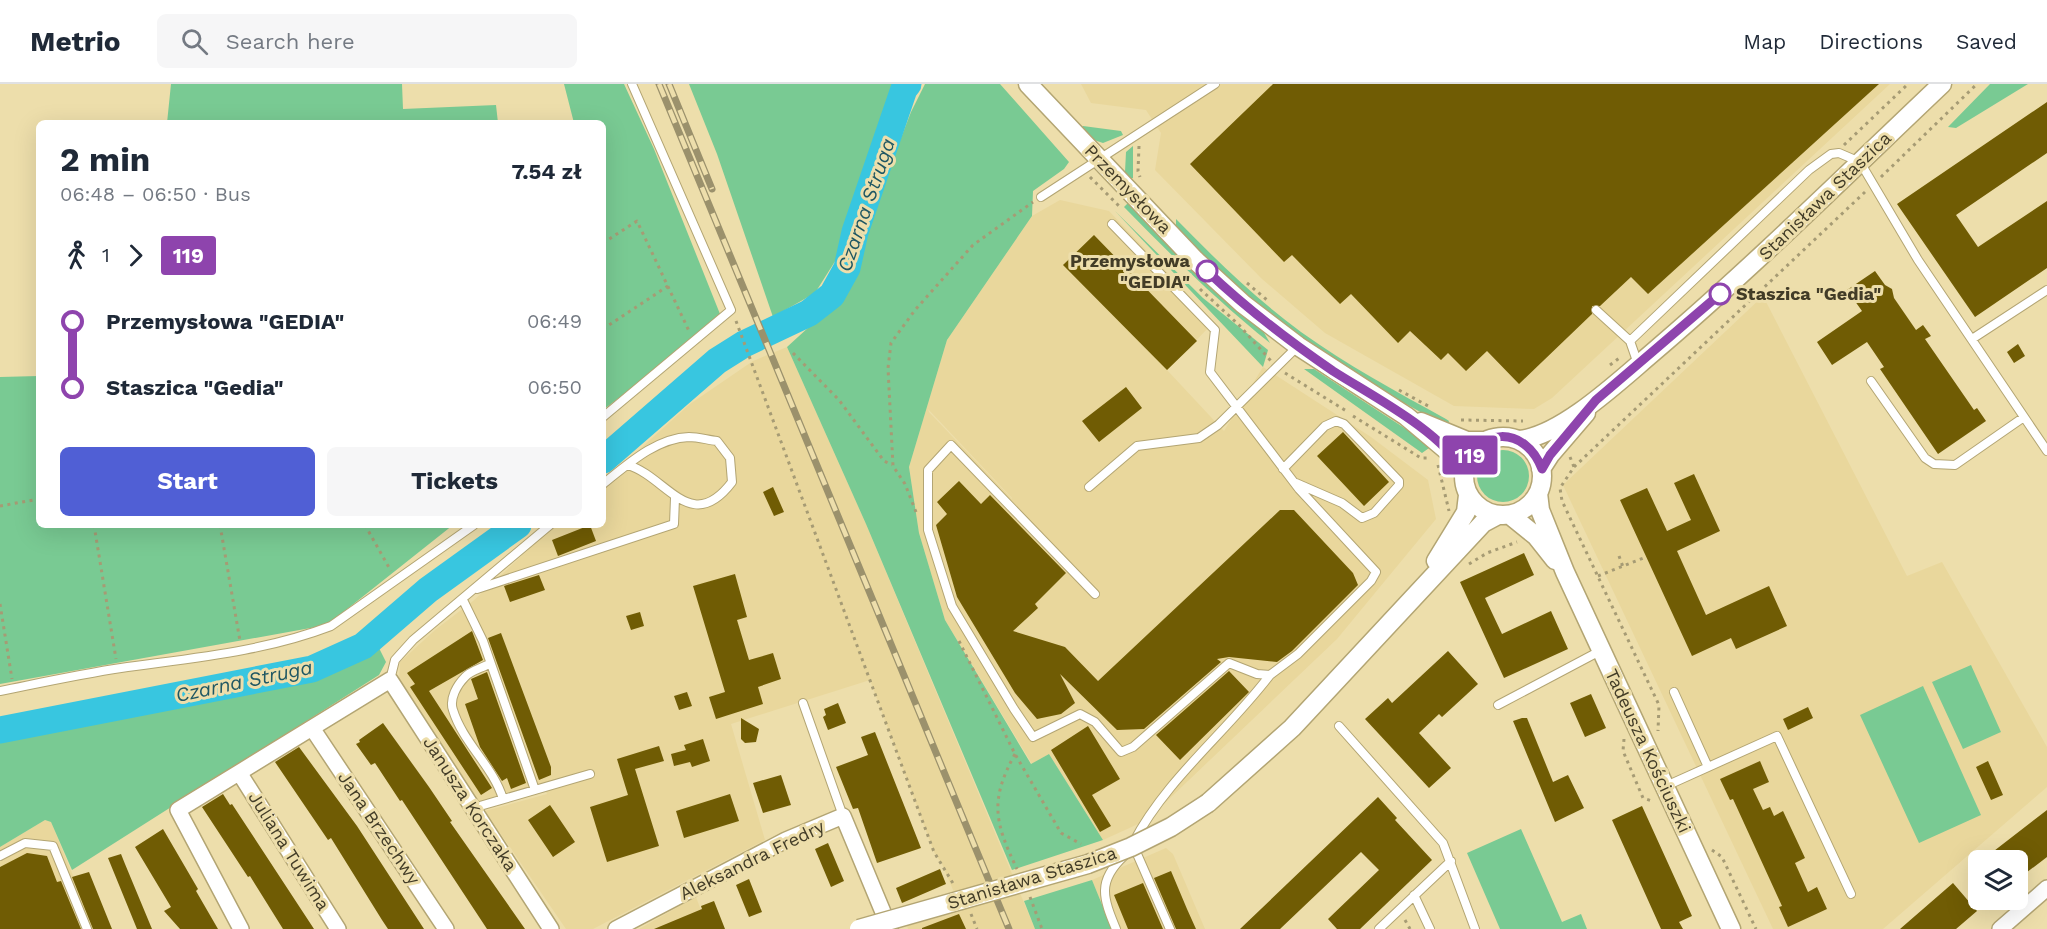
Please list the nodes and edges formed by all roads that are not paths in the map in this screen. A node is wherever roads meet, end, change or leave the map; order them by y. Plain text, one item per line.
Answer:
1 (632, 84) edge
2 (1028, 84) edge
3 (1215, 84) edge
4 (1942, 84) edge
5 (1099, 159) junction
6 (1860, 162) junction
7 (1041, 197) road end
8 (1112, 224) dead end
9 (2047, 290) edge
10 (1596, 310) dead end
11 (1972, 339) junction
12 (1630, 341) junction
13 (1298, 346) junction
14 (1638, 365) junction
15 (1871, 381) dead end
16 (1596, 400) junction
17 (1236, 406) junction
18 (606, 414) edge
19 (1406, 416) junction
20 (2024, 417) junction
21 (1520, 440) junction
22 (1484, 441) junction
23 (2047, 451) edge
24 (628, 465) junction
25 (1283, 469) junction
26 (1542, 469) junction
27 (1463, 471) junction
28 (606, 482) edge
29 (1294, 483) junction
30 (1089, 487) dead end
31 (1538, 493) junction
32 (1468, 495) junction
33 (675, 498) junction
34 (1504, 515) junction
35 (470, 528) edge
36 (547, 528) edge
37 (1565, 572) junction
38 (477, 589) junction
39 (1095, 594) dead end
40 (464, 600) junction
41 (1403, 610) junction
42 (1601, 650) junction
43 (489, 664) junction
44 (1270, 675) junction
45 (390, 680) junction
46 (0, 691) edge
47 (1674, 692) dead end
48 (803, 703) dead end
49 (1498, 705) dead end
50 (1339, 726) dead end
51 (312, 728) junction
52 (1708, 767) junction
53 (240, 774) junction
54 (590, 774) dead end
55 (1665, 787) junction
56 (535, 790) junction
57 (503, 799) junction
58 (473, 808) junction
59 (843, 816) junction
60 (1132, 844) junction
61 (0, 856) edge
62 (1451, 861) junction
63 (2047, 888) edge
64 (1851, 894) dead end
65 (1414, 896) junction
66 (2008, 926) edge
67 (87, 929) edge
68 (241, 929) edge
69 (339, 929) edge
70 (446, 929) edge
71 (551, 929) edge
72 (616, 929) edge
73 (859, 929) edge
74 (890, 929) edge
75 (1116, 929) edge
76 (1170, 929) edge
77 (1379, 929) edge
78 (1430, 929) edge
79 (1475, 929) edge
80 (1731, 929) edge

1 - 18 lane
2 - 5 street, Przemysłowa
3 - 5 lane
4 - 6 street, Stanisława Staszica
5 - 7 lane
5 - 13 street, Przemysłowa
6 - 11 lane
6 - 12 lane
6 - 14 street, Stanisława Staszica
8 - 17 lane
9 - 11 lane
10 - 12 lane
11 - 20 lane
12 - 14 lane
13 - 17 lane
13 - 19 street, Przemysłowa
14 - 16 street, Stanisława Staszica
15 - 20 lane
16 - 21 street, Stanisława Staszica
16 - 26 street, Stanisława Staszica
17 - 25 lane
17 - 30 lane
19 - 22 street, Przemysłowa
19 - 27 street, Przemysłowa
20 - 23 lane
21 - 22 street
21 - 26 street
22 - 27 street
24 - 28 lane
24 - 33 lane
24 - 33 lane
25 - 29 lane
25 - 29 lane
26 - 31 street
27 - 32 street
29 - 44 lane
31 - 34 street
31 - 37 street, Tadeusza Kościuszki
32 - 34 street
32 - 41 street, Stanisława Staszica
33 - 38 lane
34 - 37 street, Tadeusza Kościuszki
34 - 41 street, Stanisława Staszica
35 - 46 lane
36 - 38 lane
37 - 42 street, Tadeusza Kościuszki
38 - 40 lane
39 - 44 lane
40 - 43 lane
40 - 45 lane
41 - 73 street, Stanisława Staszica, bridge
42 - 49 lane
42 - 55 street, Tadeusza Kościuszki
43 - 56 lane
43 - 57 lane
44 - 60 lane
45 - 51 street
45 - 58 street, Janusza Korczaka
47 - 52 lane
48 - 59 lane
50 - 62 lane
51 - 53 street
51 - 70 street, Jana Brzechwy
52 - 55 lane
52 - 64 lane
53 - 68 street
53 - 69 street, Juliana Tuwima
54 - 56 lane
55 - 80 street, Tadeusza Kościuszki
56 - 57 lane
57 - 58 lane
58 - 71 street, Janusza Korczaka
59 - 72 street, Aleksandra Fredry
59 - 74 street, Aleksandra Fredry
60 - 75 lane
60 - 76 lane
61 - 67 lane
62 - 65 lane
62 - 79 lane
63 - 66 street
65 - 77 lane
65 - 78 lane

